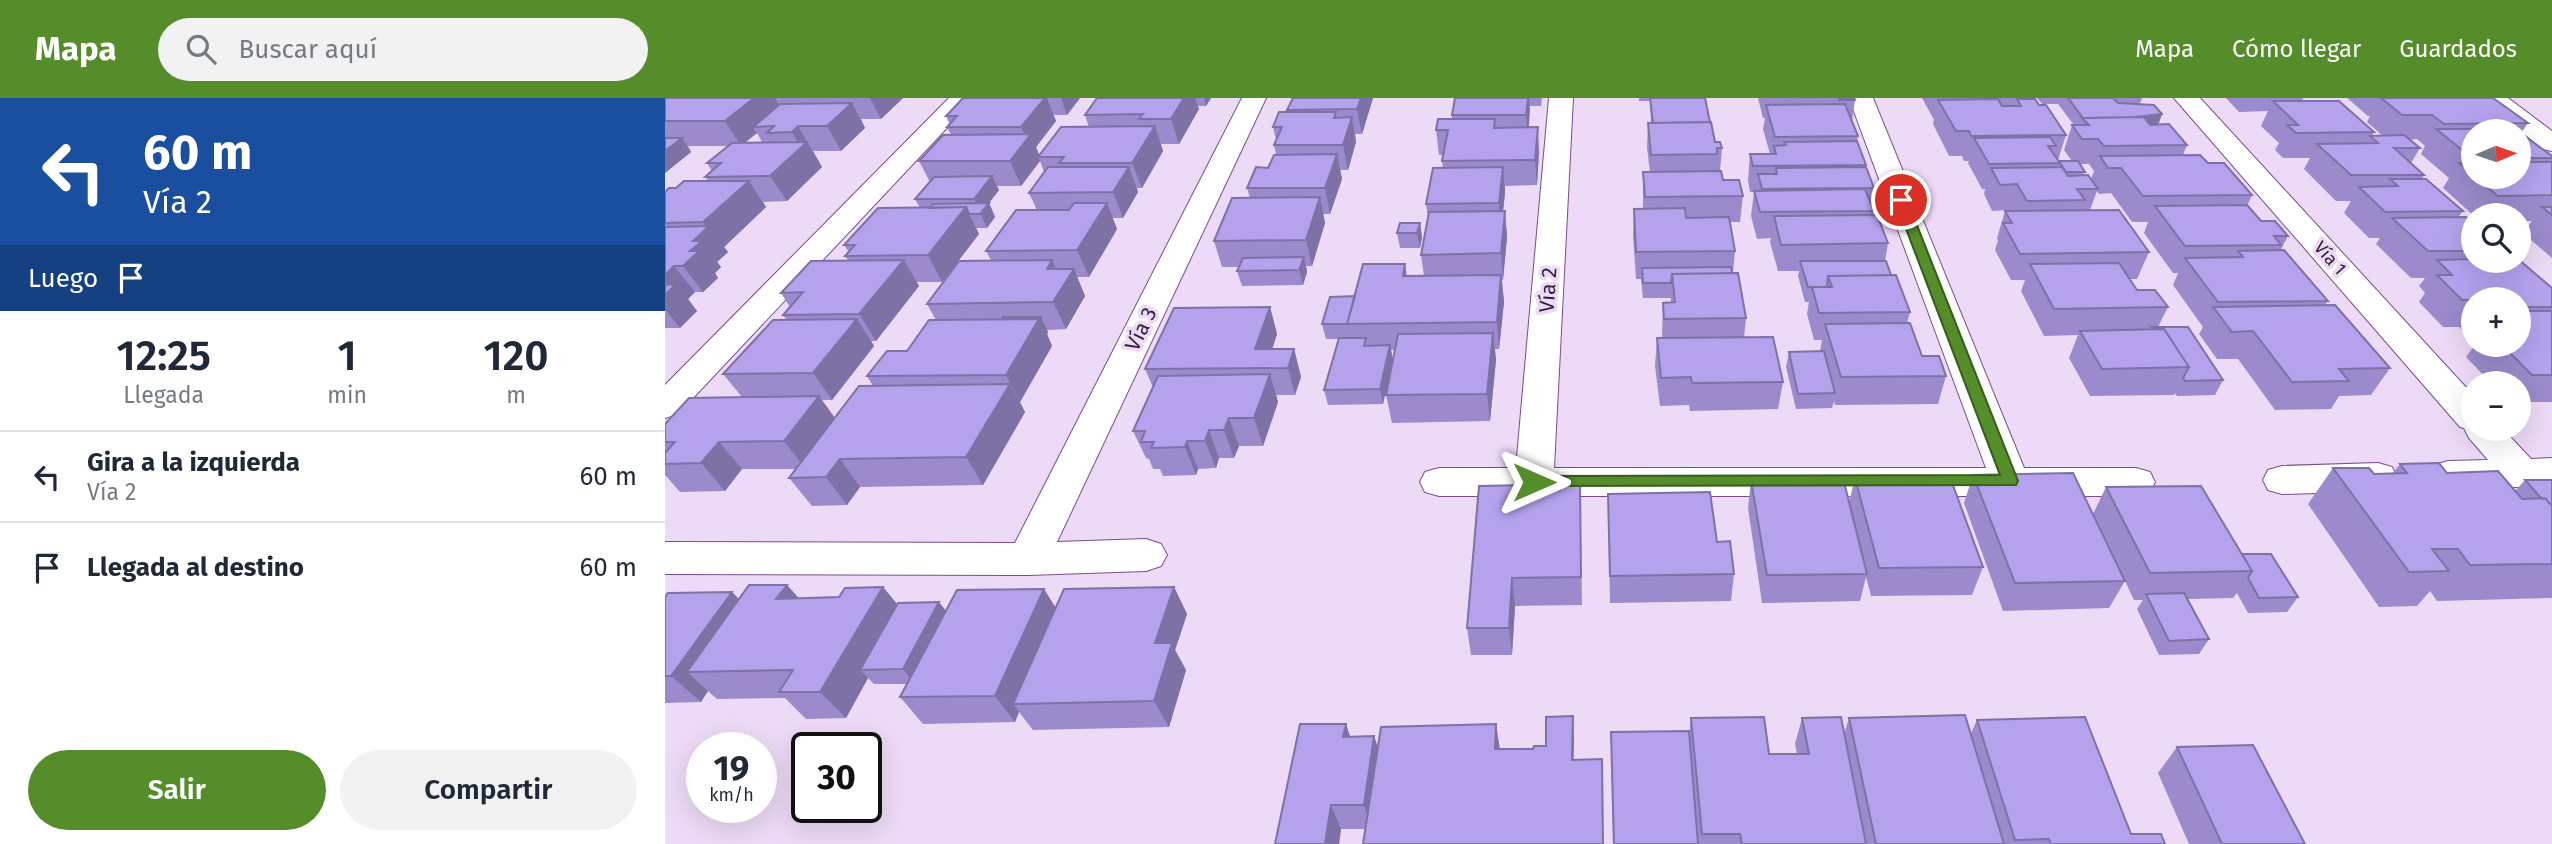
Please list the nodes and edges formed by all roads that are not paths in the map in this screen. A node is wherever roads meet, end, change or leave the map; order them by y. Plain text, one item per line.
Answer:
1 (963, 98) edge
2 (1254, 98) edge
3 (1561, 98) edge
4 (1861, 98) edge
5 (2186, 98) edge
6 (2492, 98) edge
7 (2552, 143) edge
8 (2461, 405) edge
9 (665, 406) edge
10 (2497, 441) edge
11 (2537, 473) edge
12 (2282, 480) dead end
13 (2010, 481) junction
14 (1439, 482) dead end
15 (1534, 482) junction
16 (2136, 482) dead end
17 (1146, 555) dead end
18 (665, 558) edge
19 (1028, 559) junction

1 - 9 street
2 - 19 street, Vía 3
3 - 15 street, Vía 2
4 - 13 street
5 - 8 street, Vía 1
6 - 7 street
10 - 11 street
11 - 12 street
13 - 15 street
13 - 16 street
14 - 15 street
17 - 19 street
18 - 19 street

